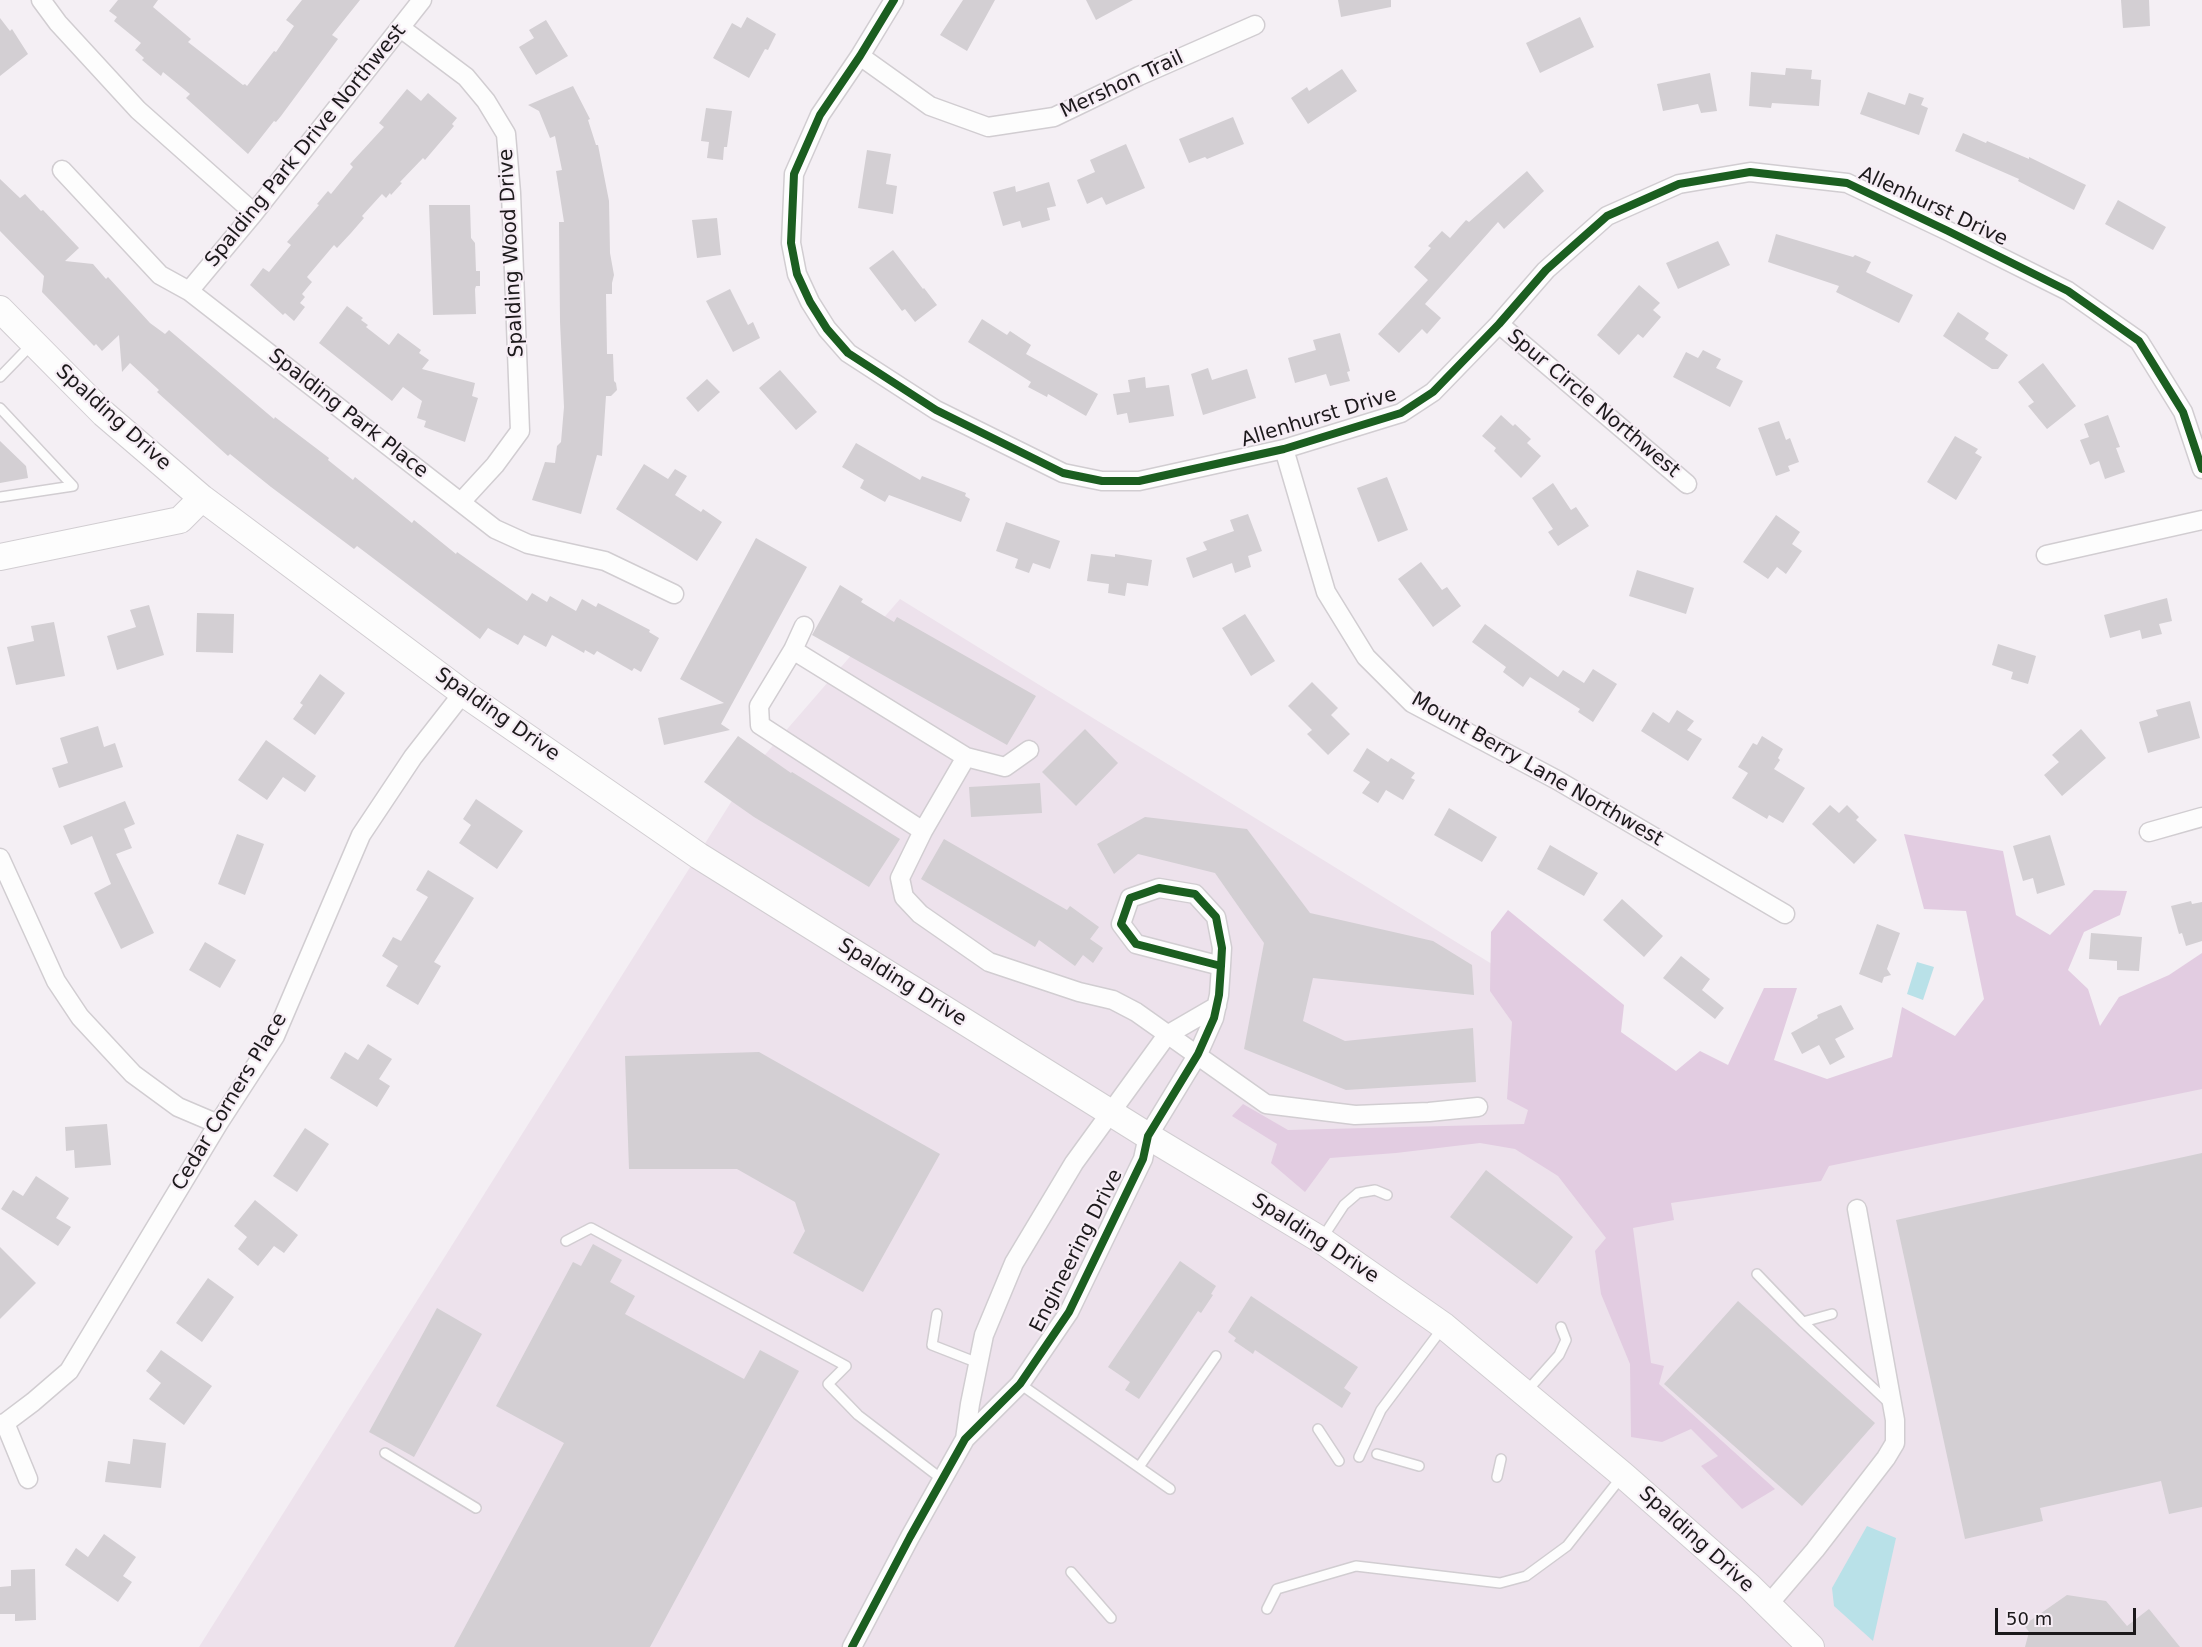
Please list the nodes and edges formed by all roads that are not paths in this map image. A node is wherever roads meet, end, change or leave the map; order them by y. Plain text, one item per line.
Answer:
1 (41, 0) edge
2 (422, 0) edge
3 (894, 0) edge
4 (1255, 25) dead end
5 (402, 29) junction
6 (860, 56) junction
7 (62, 171) dead end
8 (254, 213) junction
9 (189, 291) junction
10 (0, 309) edge
11 (1499, 324) junction
12 (33, 343) junction
13 (0, 377) edge
14 (0, 408) edge
15 (1284, 449) junction
16 (2202, 469) edge
17 (1688, 484) dead end
18 (0, 497) edge
19 (202, 498) junction
20 (461, 502) junction
21 (2202, 520) edge
22 (2046, 555) dead end
23 (0, 557) edge
24 (674, 594) dead end
25 (804, 626) dead end
26 (793, 650) junction
27 (464, 693) junction
28 (1029, 750) dead end
29 (966, 757) junction
30 (2202, 817) edge
31 (923, 831) junction
32 (2148, 832) dead end
33 (0, 858) edge
34 (1785, 914) dead end
35 (1221, 966) junction
36 (1216, 1006) junction
37 (1167, 1035) junction
38 (1198, 1054) junction
39 (1478, 1107) dead end
40 (1111, 1113) junction
41 (218, 1124) junction
42 (1148, 1136) junction
43 (1387, 1195) dead end
44 (1857, 1209) dead end
45 (1321, 1240) junction
46 (566, 1241) dead end
47 (1756, 1274) dead end
48 (937, 1314) dead end
49 (1832, 1314) dead end
50 (1803, 1322) junction
51 (1444, 1326) junction
52 (1561, 1327) dead end
53 (1216, 1356) dead end
54 (978, 1363) junction
55 (1020, 1384) junction
56 (1525, 1394) junction
57 (1891, 1405) junction
58 (2, 1423) edge
59 (1318, 1429) dead end
60 (965, 1439) junction
61 (385, 1453) dead end
62 (1377, 1454) dead end
63 (1359, 1457) dead end
64 (1501, 1459) dead end
65 (1339, 1461) dead end
66 (1419, 1466) dead end
67 (1139, 1467) junction
68 (1623, 1475) junction
69 (1497, 1477) dead end
70 (28, 1479) dead end
71 (943, 1480) junction
72 (1170, 1489) dead end
73 (476, 1508) dead end
74 (1071, 1572) dead end
75 (1768, 1605) junction
76 (1267, 1609) dead end
77 (1111, 1618) dead end
78 (852, 1647) edge
79 (1811, 1647) edge

1 - 8 street
2 - 5 street, Spalding Park Drive Northwest
3 - 6 street, Allenhurst Drive
4 - 6 street, Mershon Trail
5 - 8 street, Spalding Park Drive Northwest
5 - 20 street, Spalding Wood Drive
6 - 15 street, Allenhurst Drive
7 - 9 street, Spalding Park Place
8 - 9 street, Spalding Park Drive Northwest
9 - 20 street, Spalding Park Place
10 - 12 main road, Spalding Drive
11 - 15 street, Allenhurst Drive
11 - 16 street, Allenhurst Drive
11 - 17 street, Spur Circle Northwest
12 - 13 lane
12 - 19 main road, Spalding Drive
14 - 18 lane
15 - 34 street, Mount Berry Lane Northwest
19 - 23 main road
19 - 27 main road, Spalding Drive
20 - 24 street, Spalding Park Place
21 - 22 street
25 - 26 street
26 - 29 street
26 - 31 street
27 - 40 main road, Spalding Drive
27 - 41 street, Cedar Corners Place
28 - 29 street
29 - 31 street
30 - 32 street
31 - 37 street
33 - 41 street
35 - 35 street, Engineering Drive
35 - 36 street, Engineering Drive
36 - 37 street
36 - 38 street, Engineering Drive
37 - 38 street
37 - 40 street, Engineering Drive
38 - 39 street
38 - 42 street, Engineering Drive
40 - 42 main road, Spalding Drive
40 - 54 street, Engineering Drive
41 - 58 street, Cedar Corners Place
42 - 45 main road, Spalding Drive
42 - 55 street, Engineering Drive
43 - 45 lane
44 - 57 street
45 - 51 main road, Spalding Drive
46 - 71 lane
47 - 50 lane
48 - 54 lane
49 - 50 lane
50 - 57 lane
51 - 56 main road, Spalding Drive
51 - 63 lane
52 - 56 lane
53 - 67 lane
54 - 60 street, Engineering Drive
55 - 60 street, Engineering Drive
55 - 67 lane
56 - 68 main road, Spalding Drive
57 - 75 street
58 - 70 street
59 - 65 lane
60 - 71 street, Engineering Drive
61 - 73 lane
62 - 66 lane
64 - 69 lane
67 - 72 lane
68 - 75 main road, Spalding Drive
68 - 76 lane
71 - 78 street, Engineering Drive
74 - 77 lane
75 - 79 main road, Spalding Drive

